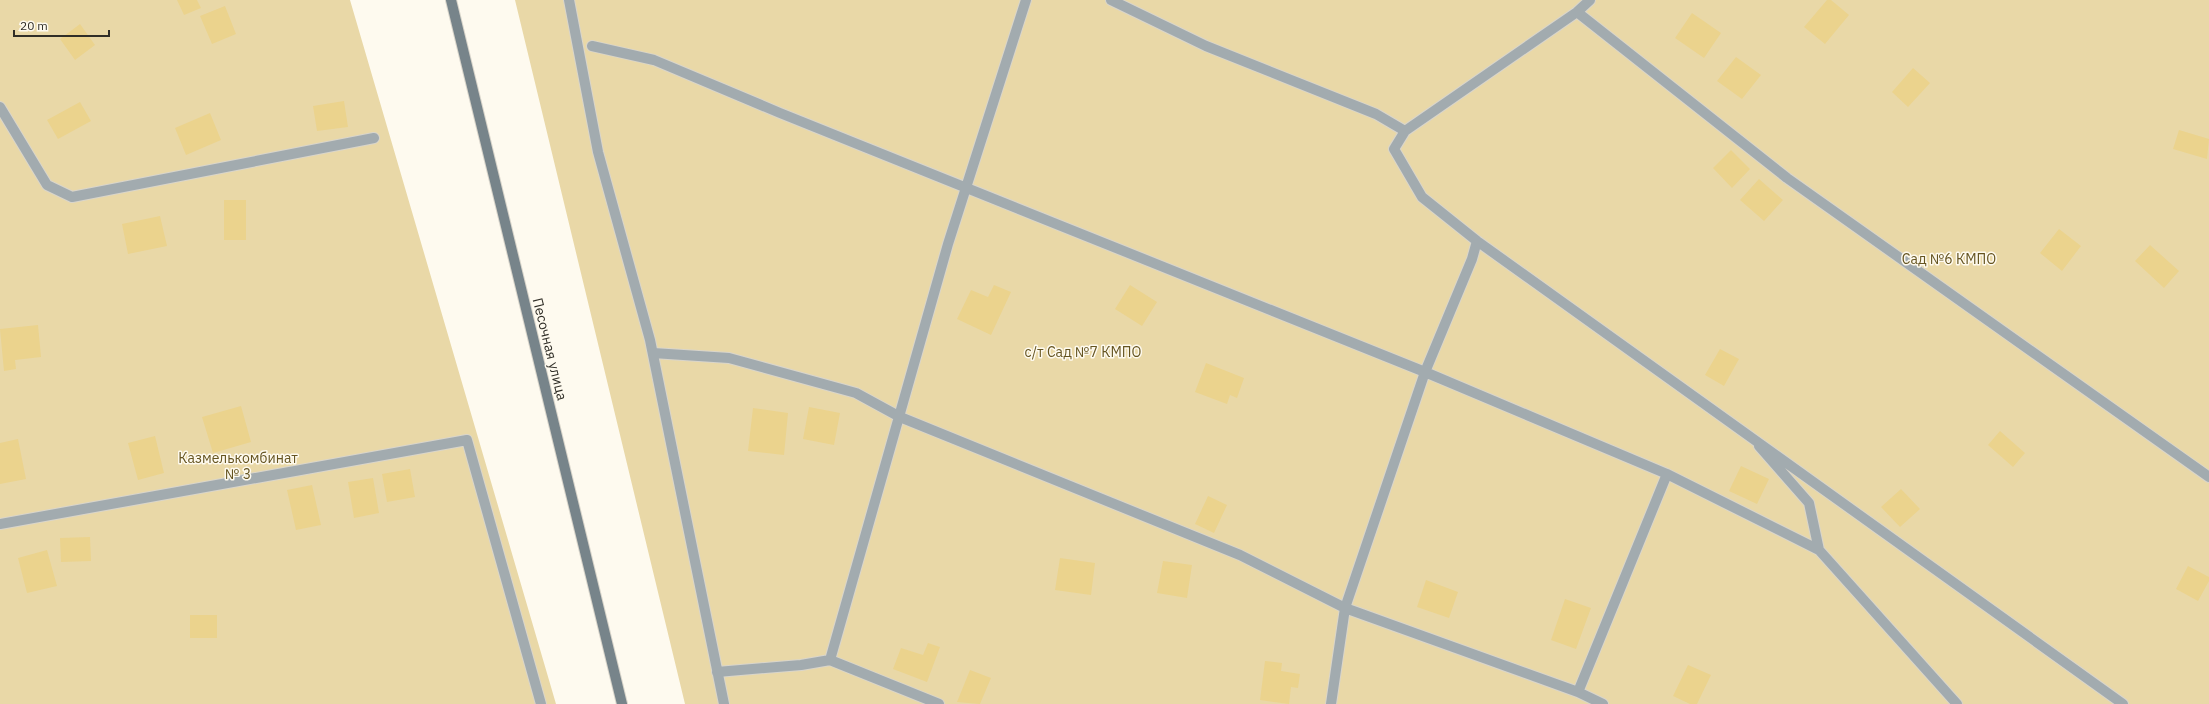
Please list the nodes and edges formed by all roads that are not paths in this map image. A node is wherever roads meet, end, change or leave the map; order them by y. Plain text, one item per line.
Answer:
1 (451, 0) edge
2 (569, 0) edge
3 (1026, 0) edge
4 (1111, 0) edge
5 (1590, 0) edge
6 (1577, 12) junction
7 (592, 46) dead end
8 (0, 107) edge
9 (1405, 131) junction
10 (374, 138) dead end
11 (966, 188) junction
12 (1477, 241) junction
13 (653, 353) junction
14 (1425, 372) junction
15 (900, 417) junction
16 (1747, 433) junction
17 (1666, 474) junction
18 (2209, 477) edge
19 (0, 524) edge
20 (1819, 550) junction
21 (1345, 608) junction
22 (830, 660) junction
23 (717, 672) junction
24 (1578, 692) junction
25 (1953, 703) edge
26 (541, 704) edge
27 (622, 704) edge
28 (724, 704) edge
29 (939, 704) edge
30 (1331, 704) edge
31 (1603, 704) edge
32 (2123, 704) edge

1 - 27 main road, Песочная улица
2 - 13 lane
3 - 11 lane
4 - 9 lane
5 - 6 lane
6 - 9 lane
6 - 18 lane
7 - 11 lane
8 - 10 lane
9 - 12 lane
11 - 14 lane
11 - 15 lane
12 - 14 lane
12 - 16 lane
13 - 15 lane
13 - 23 lane
14 - 17 lane
14 - 21 lane
15 - 21 lane
15 - 22 lane
16 - 20 lane
16 - 32 lane
17 - 20 lane
17 - 24 lane
19 - 26 lane
20 - 25 lane
21 - 24 lane
21 - 30 lane
22 - 23 lane
22 - 29 lane
23 - 28 lane
24 - 31 lane

